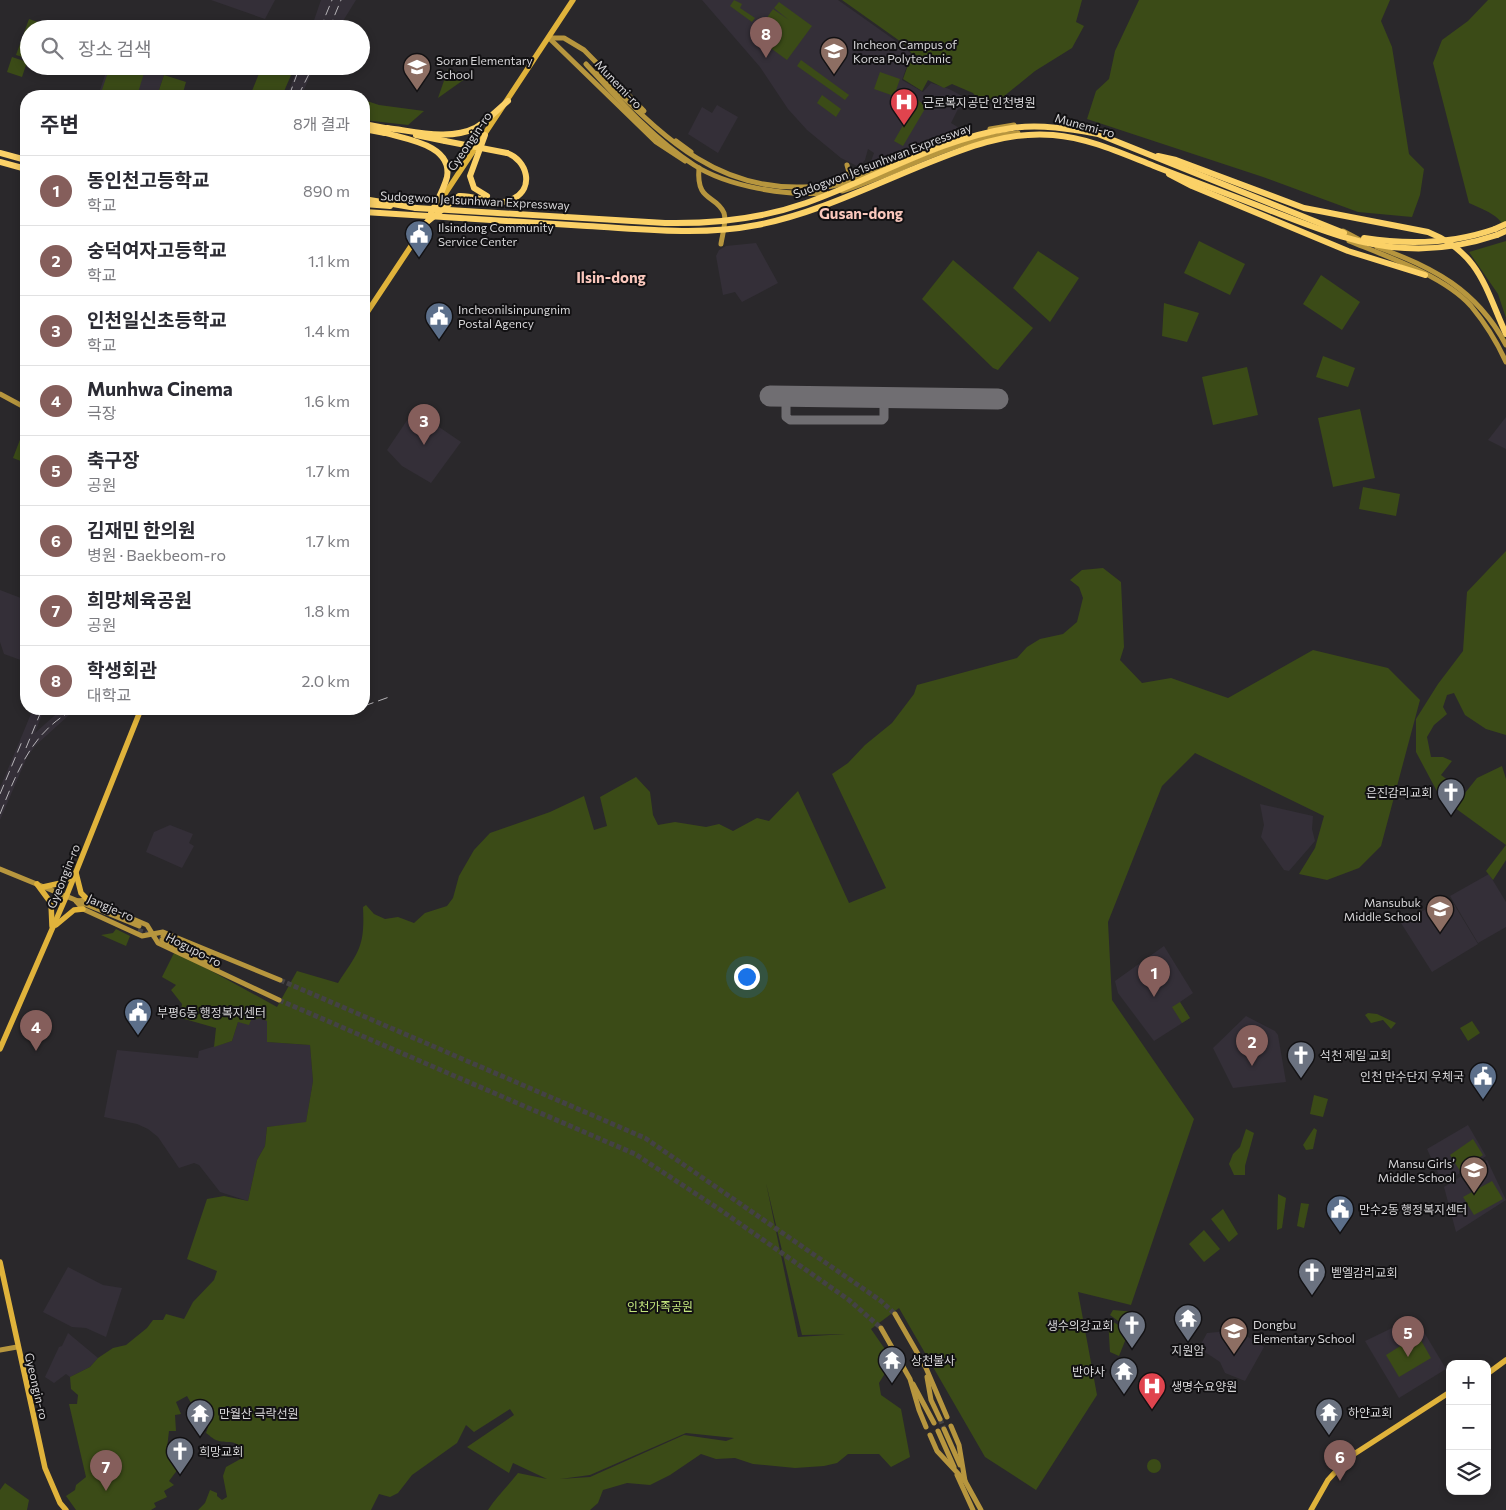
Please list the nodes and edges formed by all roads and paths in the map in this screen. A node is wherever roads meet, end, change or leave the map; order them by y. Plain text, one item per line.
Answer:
1 (573, 0) edge
2 (548, 38) junction
3 (594, 59) junction
4 (585, 72) junction
5 (508, 101) junction
6 (370, 126) edge
7 (370, 129) edge
8 (384, 130) junction
9 (485, 135) junction
10 (0, 153) edge
11 (507, 155) junction
12 (1154, 155) junction
13 (20, 158) edge
14 (700, 160) junction
15 (1143, 161) junction
16 (0, 162) edge
17 (847, 165) dead end
18 (20, 167) edge
19 (697, 167) junction
20 (842, 183) junction
21 (370, 200) edge
22 (370, 204) edge
23 (416, 208) junction
24 (370, 212) edge
25 (427, 222) junction
26 (1506, 224) edge
27 (1506, 231) edge
28 (1496, 232) junction
29 (721, 244) dead end
30 (1425, 275) junction
31 (370, 308) edge
32 (1506, 334) edge
33 (1506, 345) edge
34 (1506, 362) edge
35 (0, 394) edge
36 (20, 405) edge
37 (139, 715) edge
38 (0, 869) edge
39 (76, 873) junction
40 (36, 884) junction
41 (43, 887) junction
42 (66, 897) junction
43 (88, 900) junction
44 (76, 901) junction
45 (83, 909) junction
46 (52, 928) junction
47 (138, 928) tunnel mouth
48 (152, 934) junction
49 (256, 972) junction
50 (280, 980) tunnel mouth
51 (250, 988) junction
52 (279, 1000) tunnel mouth
53 (0, 1049) edge
54 (0, 1262) edge
55 (895, 1314) tunnel mouth
56 (881, 1328) tunnel mouth
57 (17, 1347) junction
58 (0, 1350) edge
59 (1506, 1360) edge
60 (1496, 1367) junction
61 (926, 1368) junction
62 (1491, 1369) edge
63 (1491, 1371) edge
64 (910, 1379) junction
65 (1446, 1395) edge
66 (1446, 1398) edge
67 (1416, 1415) junction
68 (947, 1417) tunnel mouth
69 (940, 1419) tunnel mouth
70 (934, 1423) tunnel mouth
71 (951, 1426) tunnel mouth
72 (926, 1427) dead end
73 (930, 1435) dead end
74 (956, 1472) junction
75 (963, 1472) junction
76 (965, 1481) junction
77 (66, 1510) edge
78 (973, 1510) edge
79 (981, 1510) edge
80 (1311, 1510) edge

1 - 2 main road, Gyeongin-ro
2 - 3 main road
2 - 4 main road
2 - 5 main road, Gyeongin-ro
3 - 4 main road
3 - 14 main road
4 - 19 main road
5 - 8 highway
5 - 9 main road, Gyeongin-ro
6 - 8 highway
7 - 8 highway
8 - 11 highway, bridge
8 - 25 highway
9 - 11 highway
9 - 25 main road, Gyeongin-ro
10 - 13 highway
11 - 25 highway
12 - 23 highway, Sudogwon Je1sunhwan Expressway, bridge
12 - 28 highway, Sudogwon Je1sunhwan Expressway, bridge
12 - 32 highway, bridge
14 - 19 main road, Munemi-ro
14 - 20 main road, Munemi-ro
15 - 24 highway, Sudogwon Je1sunhwan Expressway, bridge
15 - 28 highway, Sudogwon Je1sunhwan Expressway, bridge
15 - 30 highway, bridge
16 - 18 highway
17 - 20 main road
19 - 29 main road
19 - 30 main road, Munemi-ro
20 - 33 main road, Munemi-ro
21 - 23 highway
22 - 23 highway, Sudogwon Je1sunhwan Expressway
25 - 31 main road, Gyeongin-ro
26 - 28 highway, Sudogwon Je1sunhwan Expressway
27 - 28 highway, Sudogwon Je1sunhwan Expressway
30 - 34 main road, Munemi-ro
35 - 36 main road
37 - 39 main road, Gyeongin-ro
38 - 40 main road, Jangje-ro
39 - 41 main road
39 - 42 main road, Gyeongin-ro
39 - 43 main road
40 - 41 main road, Jangje-ro
40 - 46 main road
41 - 42 main road, Jangje-ro
42 - 44 main road, Jangje-ro
42 - 46 main road, Gyeongin-ro
43 - 44 main road
43 - 48 main road
44 - 45 main road
44 - 47 main road, Jangje-ro
45 - 46 main road
45 - 48 main road
46 - 53 main road, Gyeongin-ro
48 - 49 main road, Hogupo-ro
48 - 51 main road, Hogupo-ro
49 - 50 main road, Hogupo-ro
49 - 51 main road, Hogupo-ro
51 - 52 main road, Hogupo-ro
54 - 57 main road, Gyeongin-ro
55 - 61 main road
56 - 64 main road
57 - 58 main road
57 - 77 main road, Gyeongin-ro
59 - 60 main road
60 - 62 main road
60 - 63 main road
61 - 68 main road
61 - 69 main road
64 - 70 main road
64 - 72 main road
65 - 67 main road
66 - 67 main road
67 - 80 main road
71 - 75 main road
73 - 74 main road
74 - 75 main road
74 - 76 main road
74 - 78 main road
75 - 76 main road
76 - 79 main road

